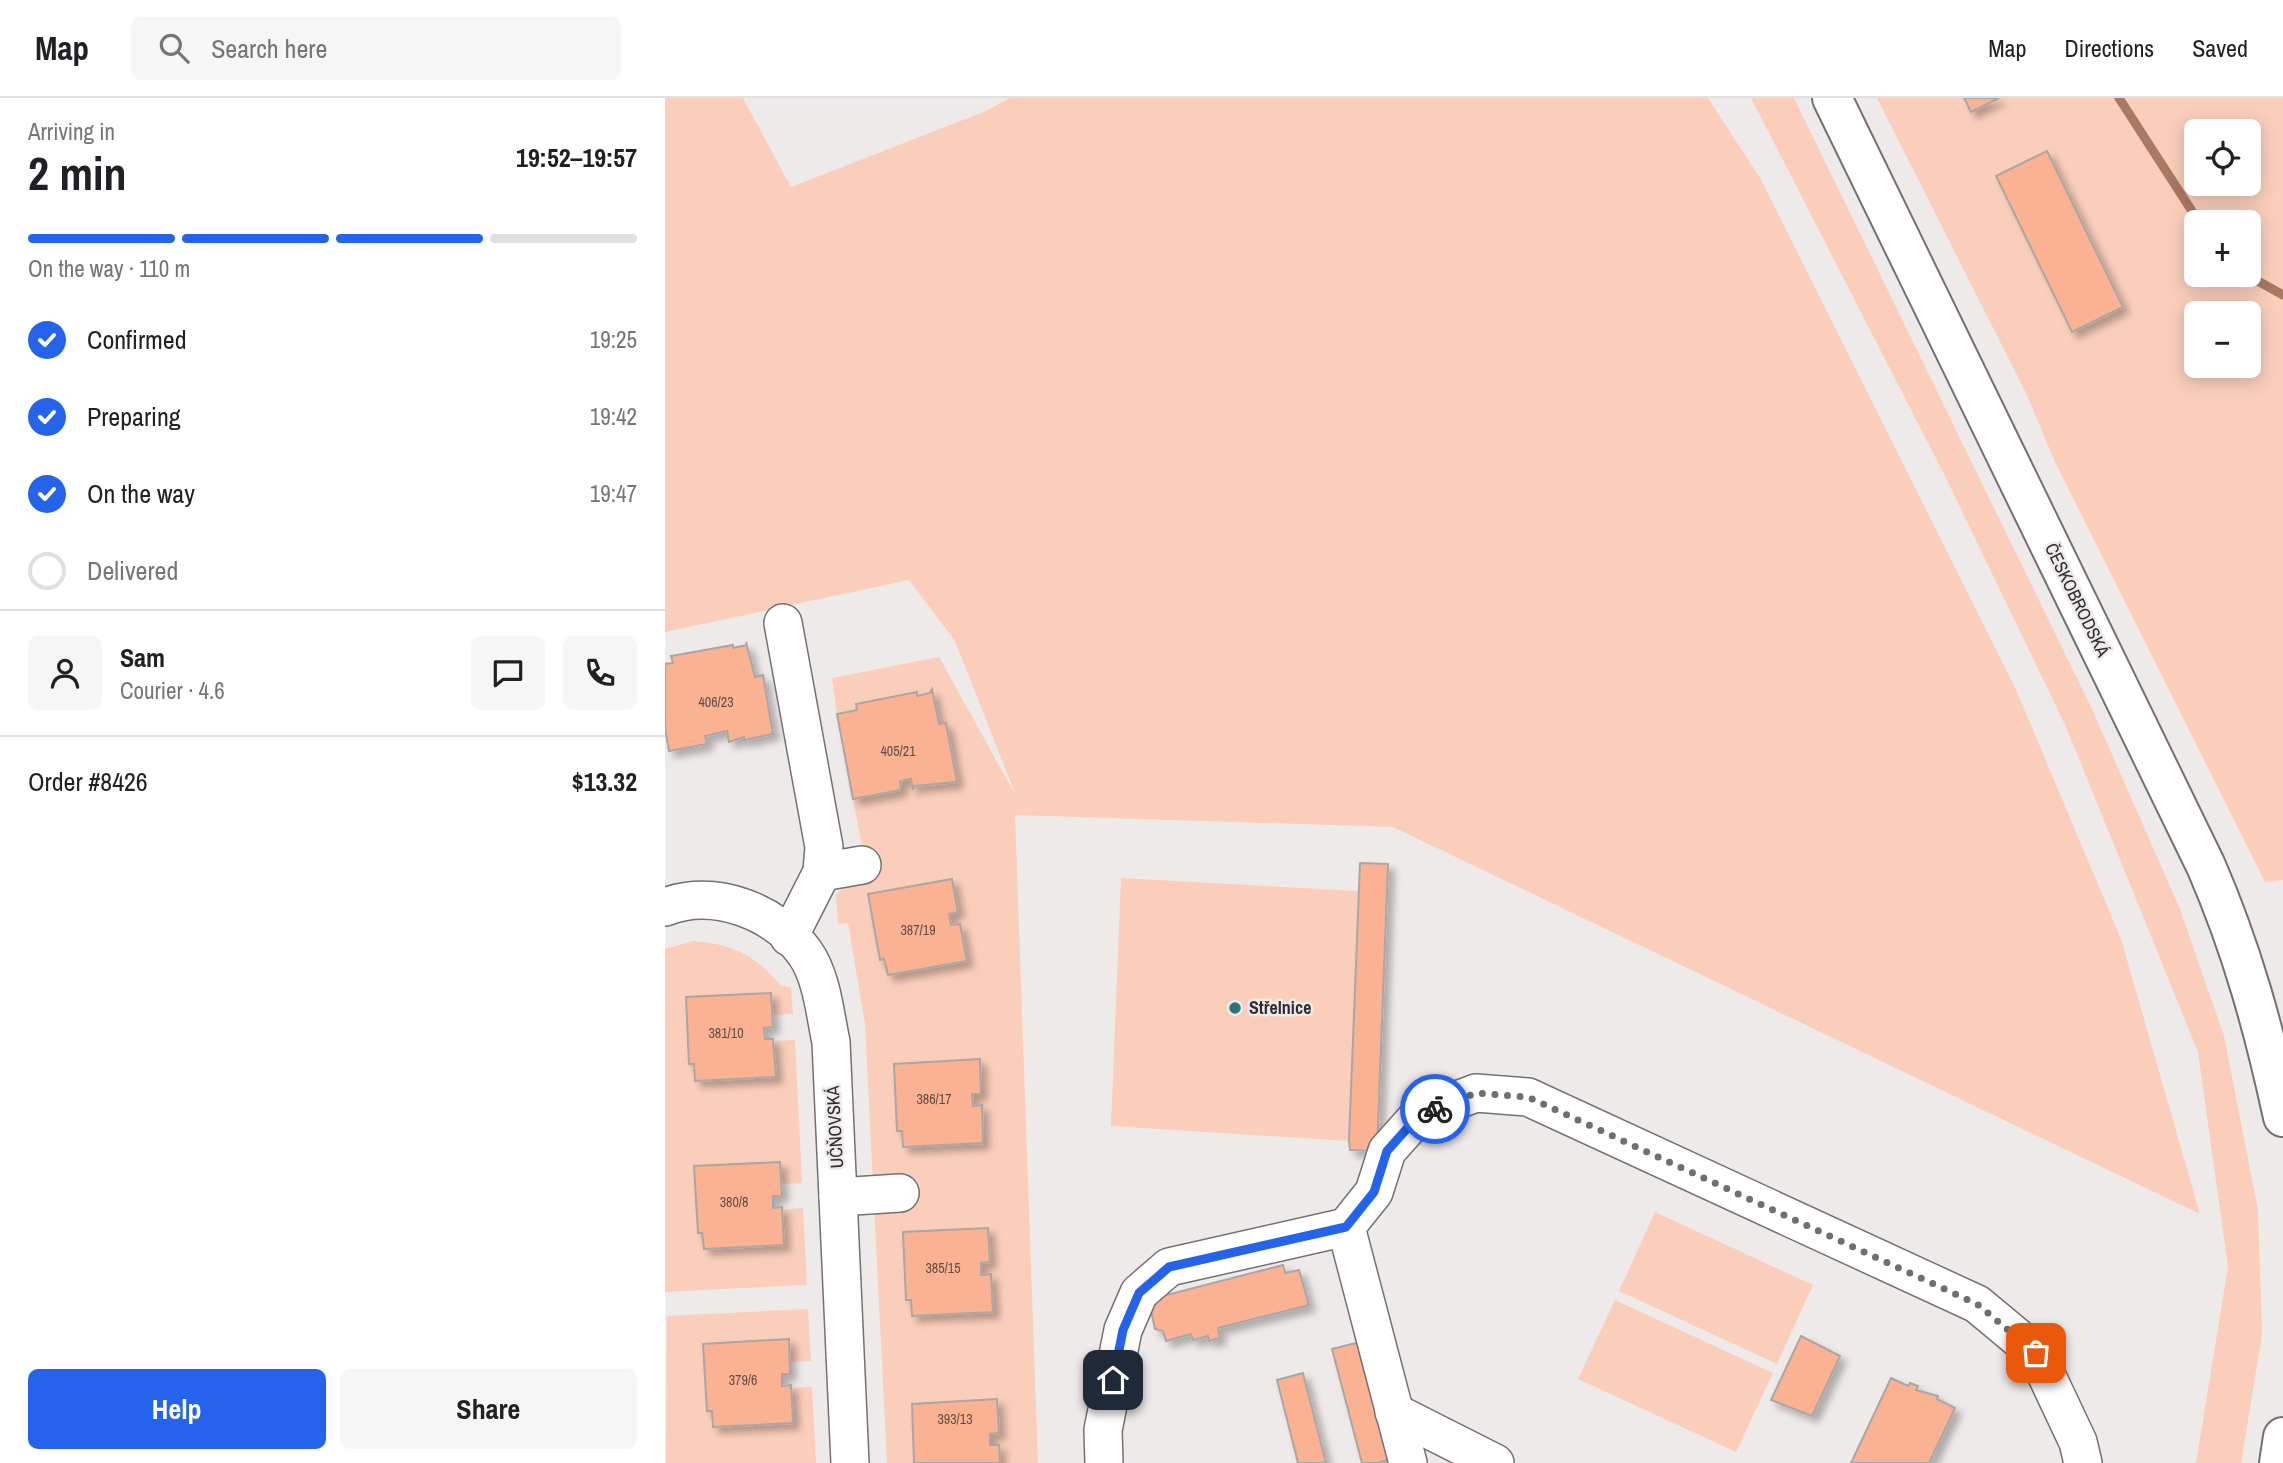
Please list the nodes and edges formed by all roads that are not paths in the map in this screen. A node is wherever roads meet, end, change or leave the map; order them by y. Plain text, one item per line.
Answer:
1 (1832, 98) edge
2 (783, 623) dead end
3 (862, 865) dead end
4 (822, 872) junction
5 (665, 907) edge
6 (789, 937) junction
7 (2283, 1117) edge
8 (900, 1193) dead end
9 (838, 1197) junction
10 (1346, 1227) junction
11 (1394, 1412) junction
12 (2283, 1437) edge
13 (851, 1463) edge
14 (1104, 1463) edge
15 (1408, 1463) edge
16 (1495, 1463) edge
17 (2083, 1463) edge
18 (2279, 1463) edge

1 - 7 main road, ČESKOBRODSKÁ
2 - 4 street
3 - 4 street
4 - 6 street
5 - 6 street, UČŇOVSKÁ
6 - 9 street, UČŇOVSKÁ
8 - 9 street
9 - 13 street, UČŇOVSKÁ
10 - 11 street
10 - 14 street
10 - 17 street
11 - 15 street
11 - 16 street
12 - 18 main road

